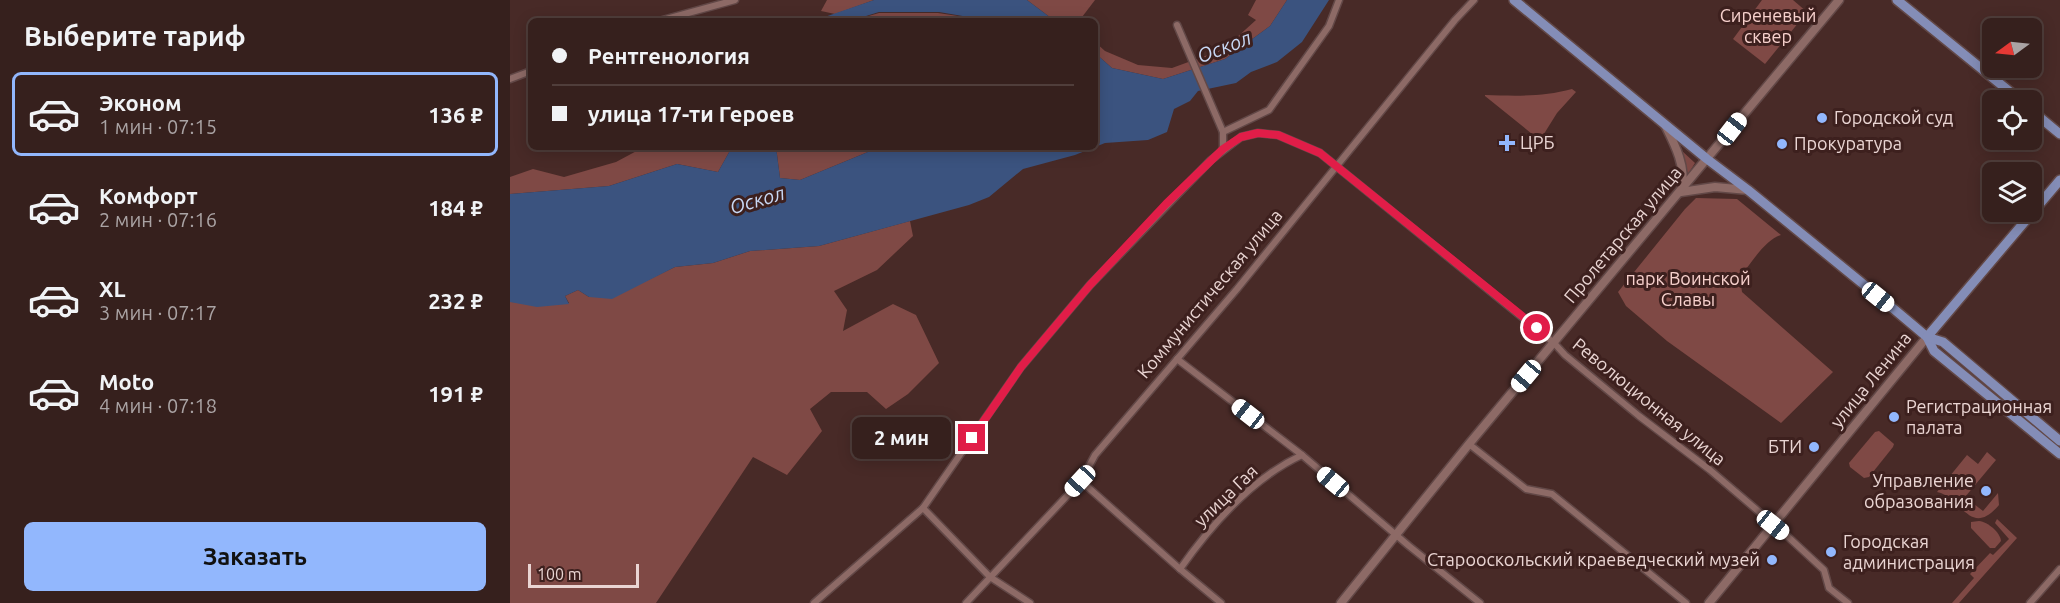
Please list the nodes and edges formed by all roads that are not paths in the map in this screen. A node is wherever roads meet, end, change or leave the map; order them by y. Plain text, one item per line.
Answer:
1 (735, 0) edge
2 (1339, 0) edge
3 (1474, 0) edge
4 (1515, 0) edge
5 (1839, 0) edge
6 (1897, 0) edge
7 (670, 18) edge
8 (1177, 26) dead end
9 (528, 72) edge
10 (510, 79) edge
11 (2008, 90) edge
12 (2042, 119) edge
13 (1665, 125) junction
14 (1223, 132) junction
15 (2060, 134) edge
16 (1223, 149) junction
17 (1707, 159) junction
18 (1336, 166) junction
19 (2060, 180) edge
20 (1748, 190) junction
21 (1681, 192) junction
22 (1927, 338) junction
23 (1554, 342) junction
24 (1177, 359) junction
25 (2060, 441) edge
26 (1469, 444) junction
27 (2060, 454) edge
28 (1302, 455) junction
29 (1080, 481) junction
30 (923, 508) junction
31 (1773, 525) junction
32 (1396, 535) junction
33 (1180, 569) junction
34 (2060, 569) edge
35 (990, 577) junction
36 (814, 603) edge
37 (966, 603) edge
38 (1030, 603) edge
39 (1221, 603) edge
40 (1341, 603) edge
41 (1480, 603) edge
42 (1686, 603) edge
43 (1709, 603) edge
44 (1848, 603) edge
45 (2030, 603) edge

1 - 7 street
2 - 14 street
3 - 18 street, Коммунистическая улица
4 - 13 main road
5 - 17 main road, Пролетарская улица
6 - 11 main road
8 - 14 street
9 - 10 street
12 - 15 main road
13 - 17 main road
13 - 21 main road
14 - 16 street
16 - 18 street, Революционная улица
16 - 30 street, Революционная улица
17 - 20 main road
17 - 21 main road, Пролетарская улица
18 - 23 street, Революционная улица
18 - 24 street, Коммунистическая улица
19 - 22 main road, улица Ленина
20 - 21 main road
20 - 22 main road
21 - 23 main road, Пролетарская улица
22 - 25 main road
22 - 27 main road
22 - 31 main road, улица Ленина
23 - 26 main road, Пролетарская улица
23 - 31 street, Революционная улица
24 - 28 street
24 - 29 street, Коммунистическая улица
26 - 32 main road, Пролетарская улица
26 - 42 street
28 - 32 street
28 - 33 street, улица Гая
29 - 33 street
29 - 35 street, Коммунистическая улица
30 - 35 street
30 - 36 street, Революционная улица
31 - 43 main road, улица Ленина
31 - 44 street, Революционная улица
32 - 40 main road, Пролетарская улица
32 - 41 street
33 - 39 street
34 - 45 street
35 - 37 street, Коммунистическая улица
35 - 38 street

